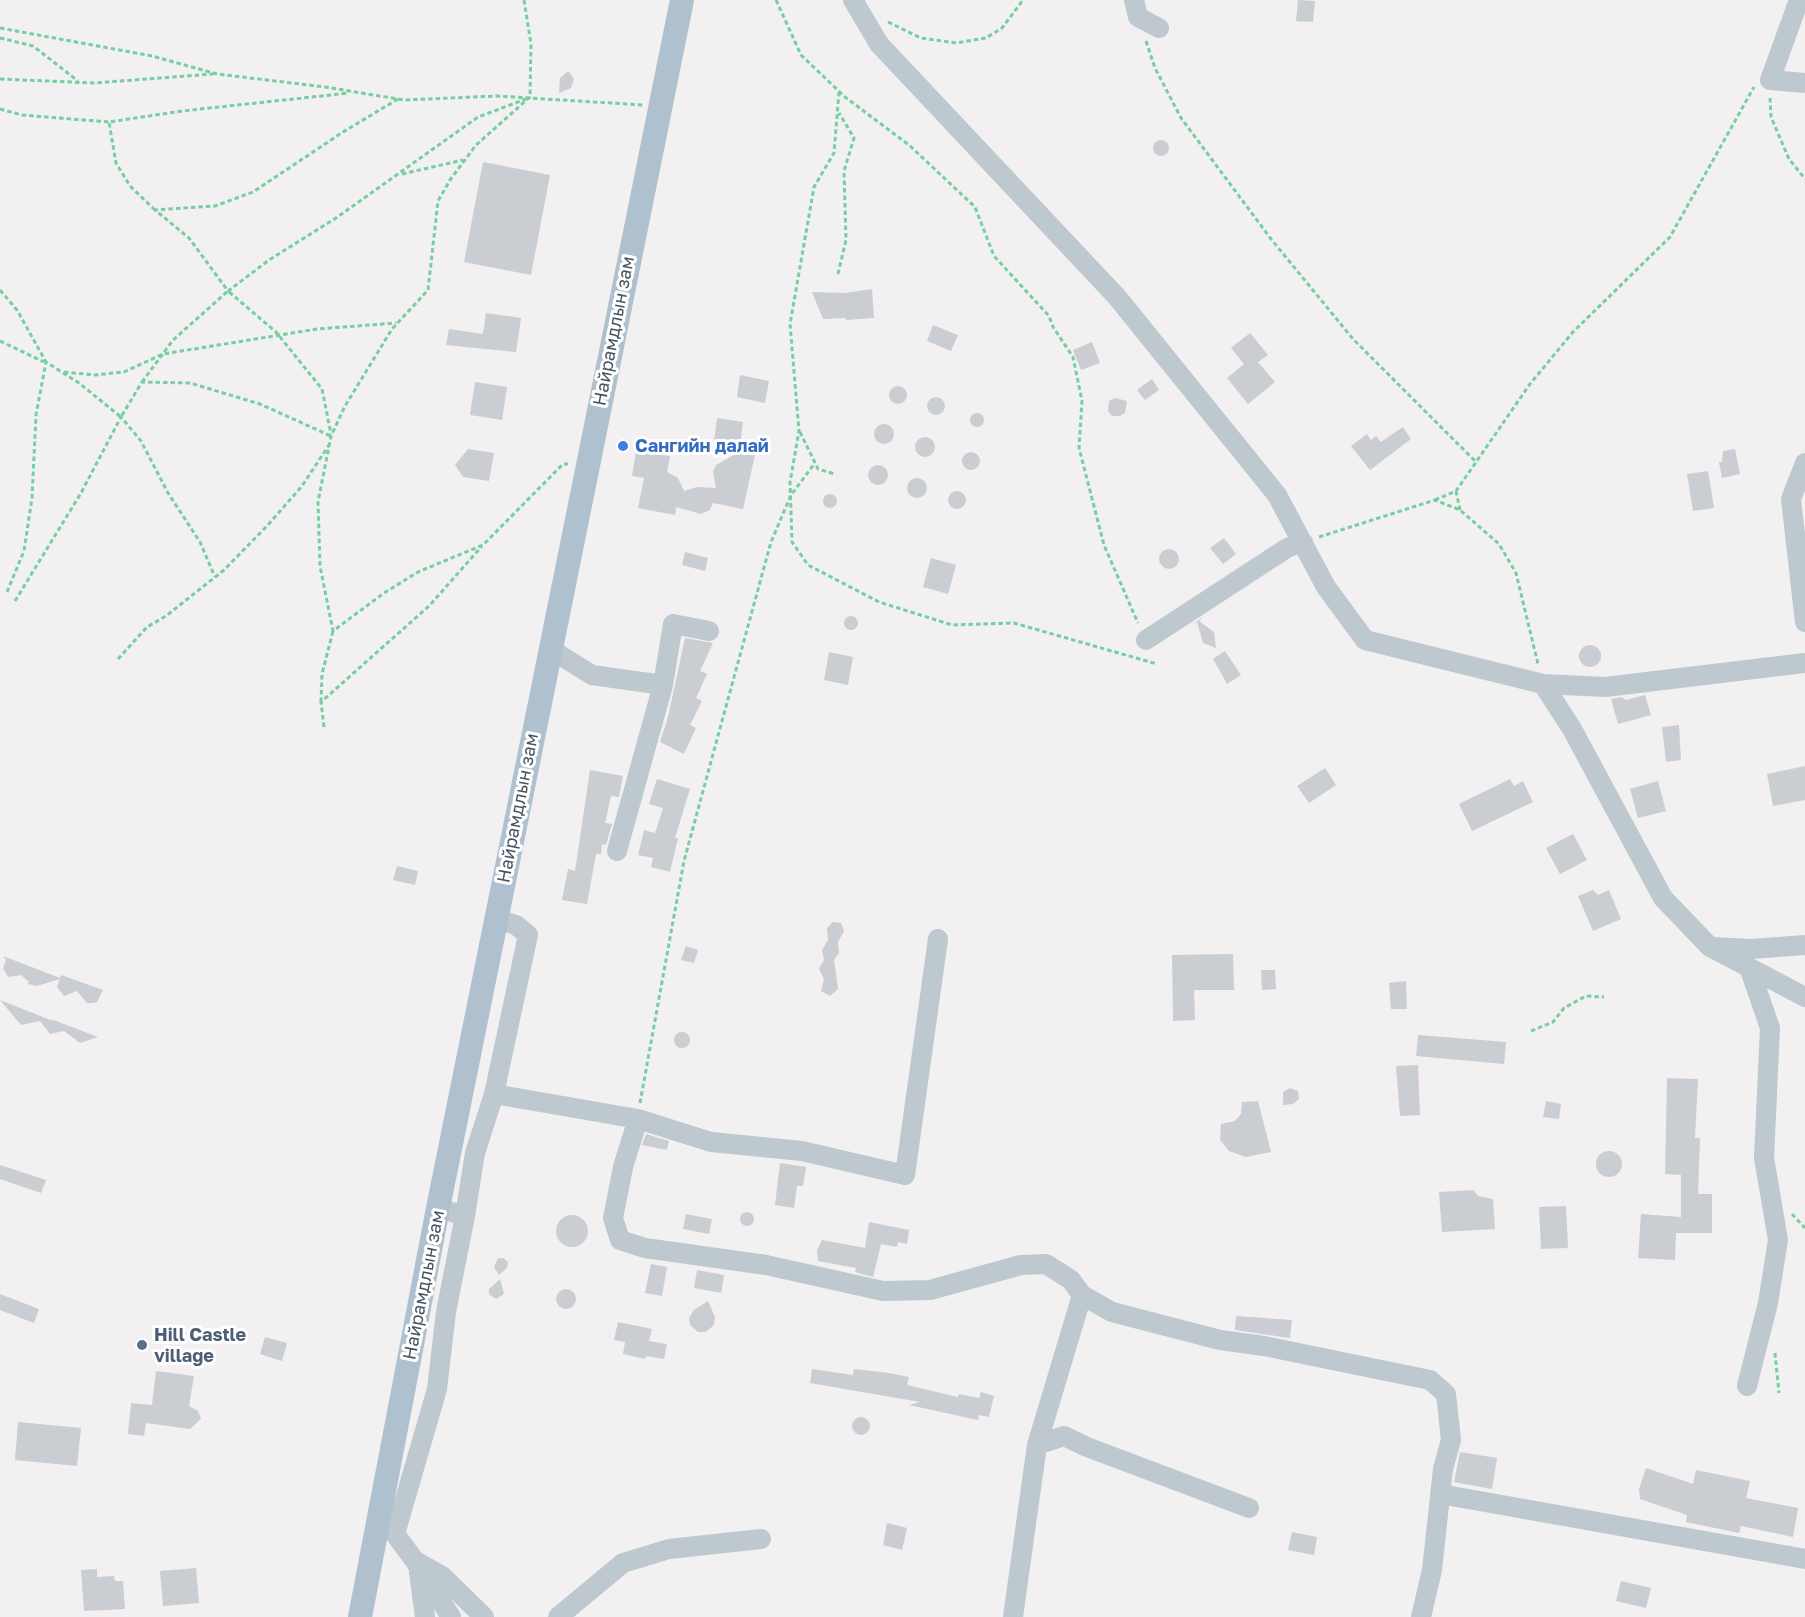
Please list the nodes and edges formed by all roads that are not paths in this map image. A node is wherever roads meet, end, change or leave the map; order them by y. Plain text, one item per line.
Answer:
1 (682, 0) edge
2 (1799, 0) edge
3 (855, 4) edge
4 (1136, 8) edge
5 (1159, 28) dead end
6 (1805, 83) edge
7 (1805, 463) edge
8 (1303, 542) junction
9 (1805, 621) edge
10 (709, 631) dead end
11 (1146, 640) road end
12 (550, 649) junction
13 (1805, 663) edge
14 (1543, 684) junction
15 (663, 685) junction
16 (617, 851) dead end
17 (496, 920) junction
18 (938, 939) dead end
19 (1805, 945) edge
20 (1710, 947) junction
21 (1750, 970) junction
22 (1805, 997) edge
23 (494, 1094) junction
24 (638, 1119) junction
25 (438, 1208) junction
26 (465, 1216) junction
27 (1082, 1295) junction
28 (1747, 1386) dead end
29 (1037, 1445) junction
30 (1440, 1494) junction
31 (1250, 1508) dead end
32 (387, 1527) junction
33 (761, 1539) dead end
34 (1805, 1559) edge
35 (416, 1564) junction
36 (360, 1617) edge
37 (425, 1617) edge
38 (451, 1617) edge
39 (484, 1617) edge
40 (558, 1617) edge
41 (1013, 1617) edge
42 (1421, 1617) edge

1 - 12 main road, Найрамдлын зам
2 - 6 street
3 - 8 street
4 - 5 street
7 - 9 street
8 - 11 street
8 - 14 street
10 - 15 street
12 - 15 street
12 - 17 main road, Найрамдлын зам
13 - 14 street
14 - 20 street
15 - 16 street
17 - 23 street
17 - 25 main road, Найрамдлын зам
18 - 24 street
19 - 20 street
20 - 21 street
21 - 22 street
21 - 28 street
23 - 24 street
23 - 26 street
24 - 27 street
25 - 26 street
25 - 32 main road, Найрамдлын зам
26 - 32 street
27 - 29 street
27 - 30 street
29 - 31 street
29 - 41 street
30 - 34 street
30 - 42 street
32 - 35 street
32 - 36 main road, Найрамдлын зам
33 - 40 street
35 - 37 street
35 - 38 street
35 - 39 street

